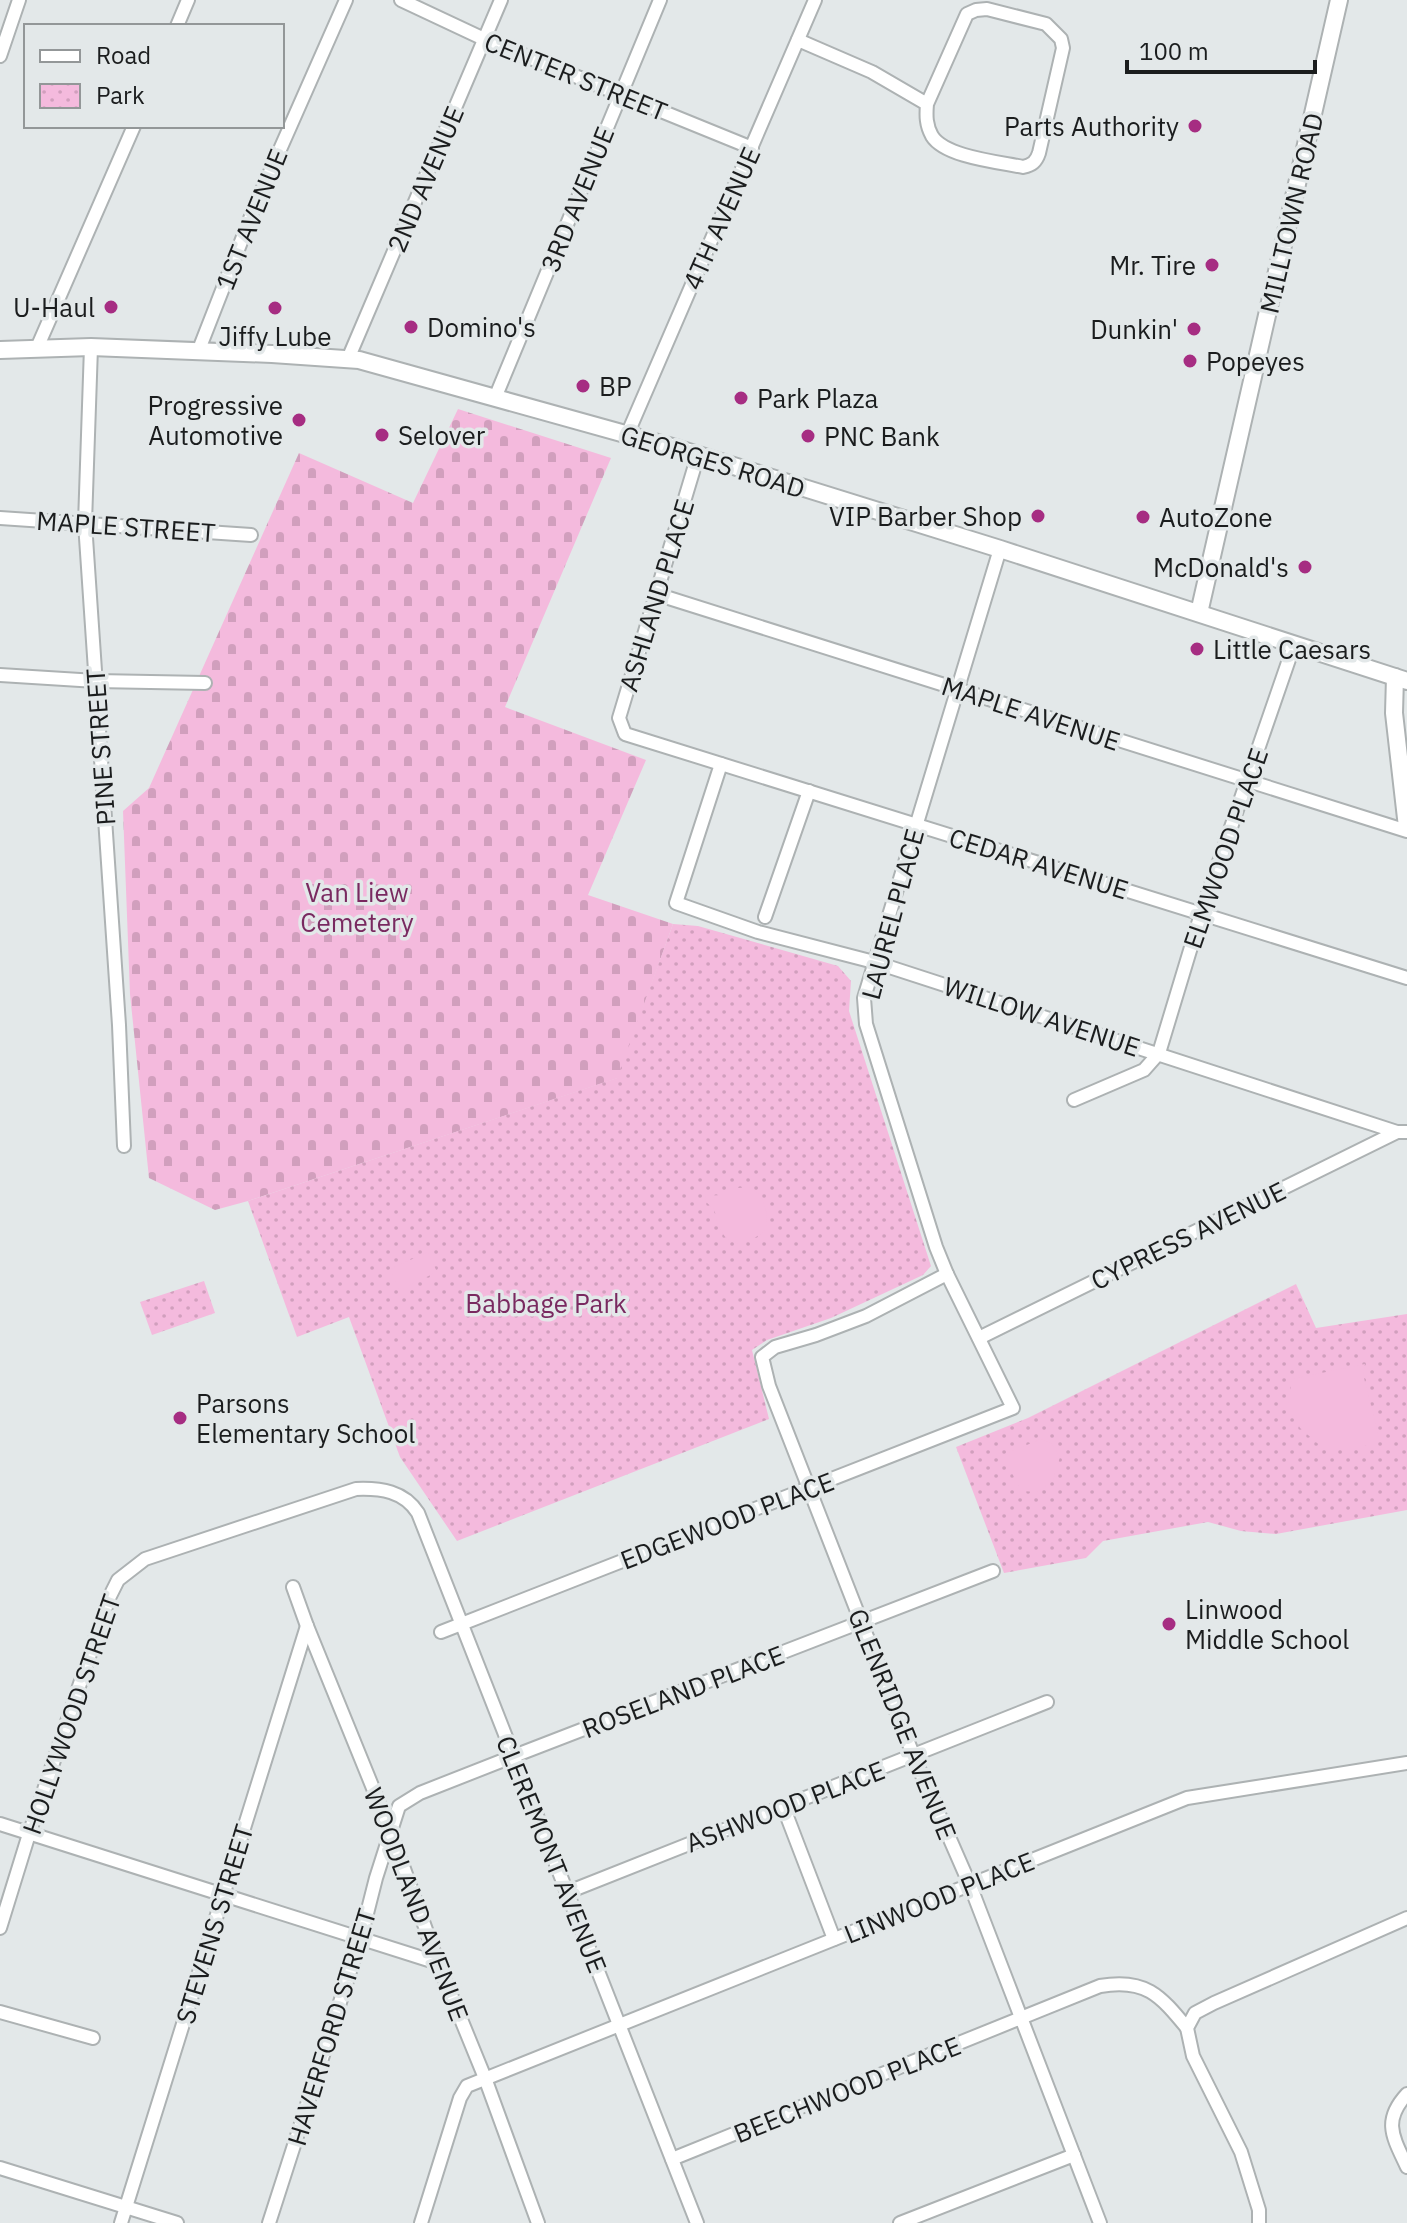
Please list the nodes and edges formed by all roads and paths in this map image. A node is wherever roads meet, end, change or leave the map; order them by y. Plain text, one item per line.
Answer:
1 (19, 0) edge
2 (188, 0) edge
3 (346, 0) edge
4 (401, 0) edge
5 (501, 0) edge
6 (660, 0) edge
7 (815, 0) edge
8 (1339, 0) edge
9 (178, 24) edge
10 (484, 39) junction
11 (798, 40) junction
12 (0, 56) edge
13 (620, 94) junction
14 (927, 104) junction
15 (133, 128) edge
16 (752, 148) junction
17 (91, 347) junction
18 (37, 348) junction
19 (0, 350) edge
20 (198, 352) junction
21 (348, 359) junction
22 (495, 398) junction
23 (627, 435) junction
24 (698, 455) junction
25 (0, 518) edge
26 (85, 523) junction
27 (251, 535) dead end
28 (1000, 549) junction
29 (656, 594) junction
30 (1199, 613) junction
31 (1294, 645) junction
32 (0, 675) edge
33 (1401, 679) edge
34 (96, 681) junction
35 (205, 683) dead end
36 (957, 690) junction
37 (625, 734) joint
38 (721, 764) junction
39 (1247, 781) junction
40 (809, 791) junction
41 (916, 825) junction
42 (1407, 829) edge
43 (1201, 914) junction
44 (765, 917) dead end
45 (874, 962) junction
46 (1407, 978) edge
47 (1159, 1053) junction
48 (1074, 1100) dead end
49 (1402, 1132) edge
50 (124, 1146) dead end
51 (947, 1274) junction
52 (979, 1338) junction
53 (1013, 1408) joint
54 (809, 1488) junction
55 (145, 1559) joint
56 (993, 1571) dead end
57 (293, 1587) dead end
58 (862, 1623) junction
59 (461, 1624) junction
60 (307, 1626) junction
61 (441, 1632) dead end
62 (1047, 1702) dead end
63 (514, 1756) junction
64 (914, 1757) junction
65 (1407, 1763) edge
66 (783, 1806) junction
67 (0, 1824) edge
68 (390, 1830) junction
69 (29, 1834) junction
70 (970, 1885) junction
71 (568, 1892) junction
72 (224, 1894) junction
73 (1407, 1918) edge
74 (0, 1928) edge
75 (361, 1937) junction
76 (834, 1939) junction
77 (438, 1963) junction
78 (0, 2012) edge
79 (1021, 2018) junction
80 (620, 2025) junction
81 (1187, 2028) junction
82 (93, 2038) dead end
83 (485, 2078) junction
84 (1407, 2094) edge
85 (1074, 2155) junction
86 (672, 2159) junction
87 (1407, 2167) edge
88 (0, 2168) edge
89 (125, 2207) junction
90 (121, 2223) edge
91 (177, 2223) edge
92 (269, 2223) edge
93 (421, 2223) edge
94 (538, 2223) edge
95 (697, 2223) edge
96 (900, 2223) edge
97 (1100, 2223) edge
98 (1259, 2223) edge

1 - 12 street
2 - 9 street
3 - 20 street, 1ST AVENUE
4 - 10 street, CENTER STREET
5 - 10 street, 2ND AVENUE
6 - 13 street, 3RD AVENUE
7 - 11 street, 4TH AVENUE
8 - 30 street, MILLTOWN ROAD
10 - 13 street, CENTER STREET
10 - 21 street, 2ND AVENUE
11 - 14 street
11 - 16 street, 4TH AVENUE
13 - 16 street, CENTER STREET
13 - 22 street, 3RD AVENUE
14 - 14 street
15 - 18 street
16 - 23 street, 4TH AVENUE
17 - 18 street, GEORGES ROAD
17 - 20 street, GEORGES ROAD
17 - 26 street, PINE STREET
18 - 19 street, GEORGES ROAD
20 - 21 street, GEORGES ROAD
21 - 22 street, GEORGES ROAD
22 - 23 street, GEORGES ROAD
23 - 24 street, GEORGES ROAD
24 - 28 street, GEORGES ROAD
24 - 29 street, ASHLAND PLACE
25 - 26 street, MAPLE STREET
26 - 27 street, MAPLE STREET
26 - 34 street, PINE STREET
28 - 30 street, GEORGES ROAD
28 - 36 street, LAUREL PLACE
29 - 36 street, MAPLE AVENUE
29 - 37 street, ASHLAND PLACE
30 - 31 street, GEORGES ROAD
31 - 33 street, GEORGES ROAD
31 - 39 street, ELMWOOD PLACE
32 - 34 street
33 - 42 street
34 - 35 street
34 - 50 street, PINE STREET
36 - 39 street, MAPLE AVENUE
36 - 41 street, LAUREL PLACE
37 - 38 street, CEDAR AVENUE
38 - 40 street, CEDAR AVENUE
38 - 45 street, WILLOW AVENUE
39 - 42 street, MAPLE AVENUE
39 - 43 street, ELMWOOD PLACE
40 - 41 street, CEDAR AVENUE
40 - 44 street
41 - 43 street, CEDAR AVENUE
41 - 45 street, LAUREL PLACE
43 - 46 street, CEDAR AVENUE
43 - 47 street, ELMWOOD PLACE
45 - 47 street, WILLOW AVENUE
45 - 51 street, LAUREL PLACE
47 - 48 street
47 - 49 street, WILLOW AVENUE
49 - 52 street, CYPRESS AVENUE
51 - 52 street, LAUREL PLACE
51 - 54 street, GLENRIDGE AVENUE
52 - 53 street, LAUREL PLACE
53 - 54 street, EDGEWOOD PLACE
54 - 58 street, GLENRIDGE AVENUE
54 - 59 street, EDGEWOOD PLACE
55 - 59 street, CLEREMONT AVENUE
55 - 69 street, HOLLYWOOD STREET
56 - 58 street, ROSELAND PLACE
57 - 60 street, WOODLAND AVENUE
58 - 63 street, ROSELAND PLACE
58 - 64 street, GLENRIDGE AVENUE
59 - 61 street, EDGEWOOD PLACE
59 - 63 street, CLEREMONT AVENUE
60 - 68 street, WOODLAND AVENUE
60 - 72 street, STEVENS STREET
62 - 64 street, ASHWOOD PLACE
63 - 68 street, ROSELAND PLACE
63 - 71 street, CLEREMONT AVENUE
64 - 66 street, ASHWOOD PLACE
64 - 70 street, GLENRIDGE AVENUE
65 - 70 street, LINWOOD PLACE
66 - 71 street, ASHWOOD PLACE
66 - 76 street
67 - 69 street
68 - 75 street, HAVERFORD STREET
68 - 77 street, WOODLAND AVENUE
69 - 72 street
69 - 74 street, HOLLYWOOD STREET
70 - 76 street, LINWOOD PLACE
70 - 79 street, GLENRIDGE AVENUE
71 - 80 street, CLEREMONT AVENUE
72 - 75 street
72 - 89 street, STEVENS STREET
73 - 81 street
75 - 77 street
75 - 92 street, HAVERFORD STREET
76 - 80 street, LINWOOD PLACE
77 - 83 street, WOODLAND AVENUE
78 - 82 street
79 - 81 street, BEECHWOOD PLACE
79 - 85 street, GLENRIDGE AVENUE
79 - 86 street, BEECHWOOD PLACE
80 - 83 street, LINWOOD PLACE
80 - 86 street, CLEREMONT AVENUE
81 - 98 street
83 - 93 street
83 - 94 street, WOODLAND AVENUE
84 - 87 street
85 - 96 street
85 - 97 street, GLENRIDGE AVENUE
86 - 95 street, CLEREMONT AVENUE
88 - 89 street
89 - 90 street, STEVENS STREET
89 - 91 street

